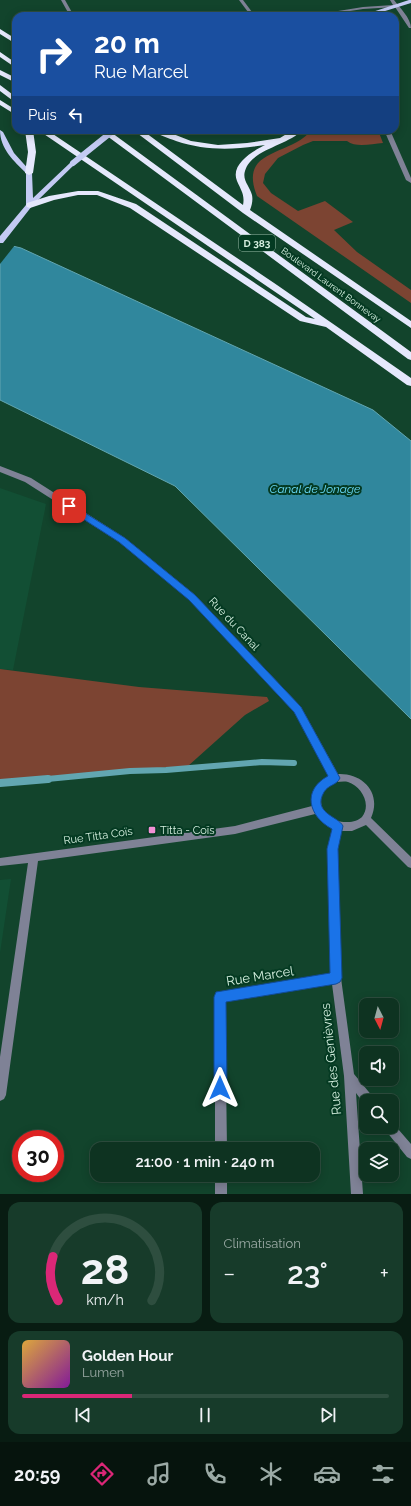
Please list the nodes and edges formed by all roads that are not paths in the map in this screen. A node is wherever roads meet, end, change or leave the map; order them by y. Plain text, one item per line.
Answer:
1 (63, 0) edge
2 (241, 0) edge
3 (392, 0) edge
4 (411, 1) edge
5 (397, 6) junction
6 (70, 12) edge
7 (250, 12) edge
8 (336, 12) edge
9 (377, 12) edge
10 (411, 27) edge
11 (0, 31) edge
12 (12, 39) edge
13 (0, 54) edge
14 (12, 63) edge
15 (0, 72) edge
16 (12, 79) edge
17 (0, 87) edge
18 (12, 98) edge
19 (0, 102) edge
20 (0, 109) edge
21 (12, 110) edge
22 (12, 116) edge
23 (0, 132) edge
24 (30, 134) edge
25 (47, 134) edge
26 (48, 134) edge
27 (108, 134) edge
28 (109, 134) edge
29 (142, 134) edge
30 (166, 134) edge
31 (291, 134) edge
32 (389, 134) edge
33 (56, 139) junction
34 (280, 140) junction
35 (29, 173) junction
36 (411, 181) edge
37 (30, 205) junction
38 (246, 211) junction
39 (0, 241) edge
40 (411, 325) edge
41 (335, 329) junction
42 (411, 356) edge
43 (411, 383) edge
44 (0, 469) edge
45 (335, 778) junction
46 (317, 809) junction
47 (366, 819) junction
48 (338, 826) junction
49 (34, 857) junction
50 (0, 862) edge
51 (411, 864) edge
52 (336, 978) junction
53 (349, 1076) junction
54 (363, 1094) edge
55 (0, 1095) edge
56 (396, 1134) edge
57 (220, 1142) edge
58 (411, 1153) edge
59 (220, 1182) edge
60 (220, 1194) edge
61 (357, 1194) edge

1 - 6 street
2 - 7 street
3 - 5 street
4 - 5 main road
5 - 8 street
5 - 9 main road
5 - 10 street
11 - 12 highway
13 - 14 highway
15 - 16 highway
17 - 18 highway
19 - 21 highway
20 - 22 highway
23 - 35 main road
24 - 35 highway
25 - 33 highway
26 - 33 highway
27 - 42 highway, Boulevard Laurent Bonnevay / D 383
28 - 37 main road, bridge
29 - 38 highway, Boulevard Laurent Bonnevay / D 383
30 - 34 highway
31 - 34 highway
32 - 36 street
33 - 41 highway
34 - 38 highway
35 - 37 main road
37 - 39 main road
37 - 41 highway
38 - 40 highway, Boulevard Laurent Bonnevay / D 383
41 - 43 highway
44 - 45 street, Rue du Canal
45 - 46 street
45 - 47 street
46 - 48 street
46 - 49 street, Rue Titta Coïs
47 - 48 street
47 - 51 street
48 - 52 street, Rue des Genièvres
49 - 50 street, Rue Titta Coïs
49 - 55 street
52 - 53 street, Rue des Genièvres
52 - 57 street, Rue Marcel
53 - 54 street
53 - 61 street, Rue des Genièvres
56 - 58 street
59 - 60 street

